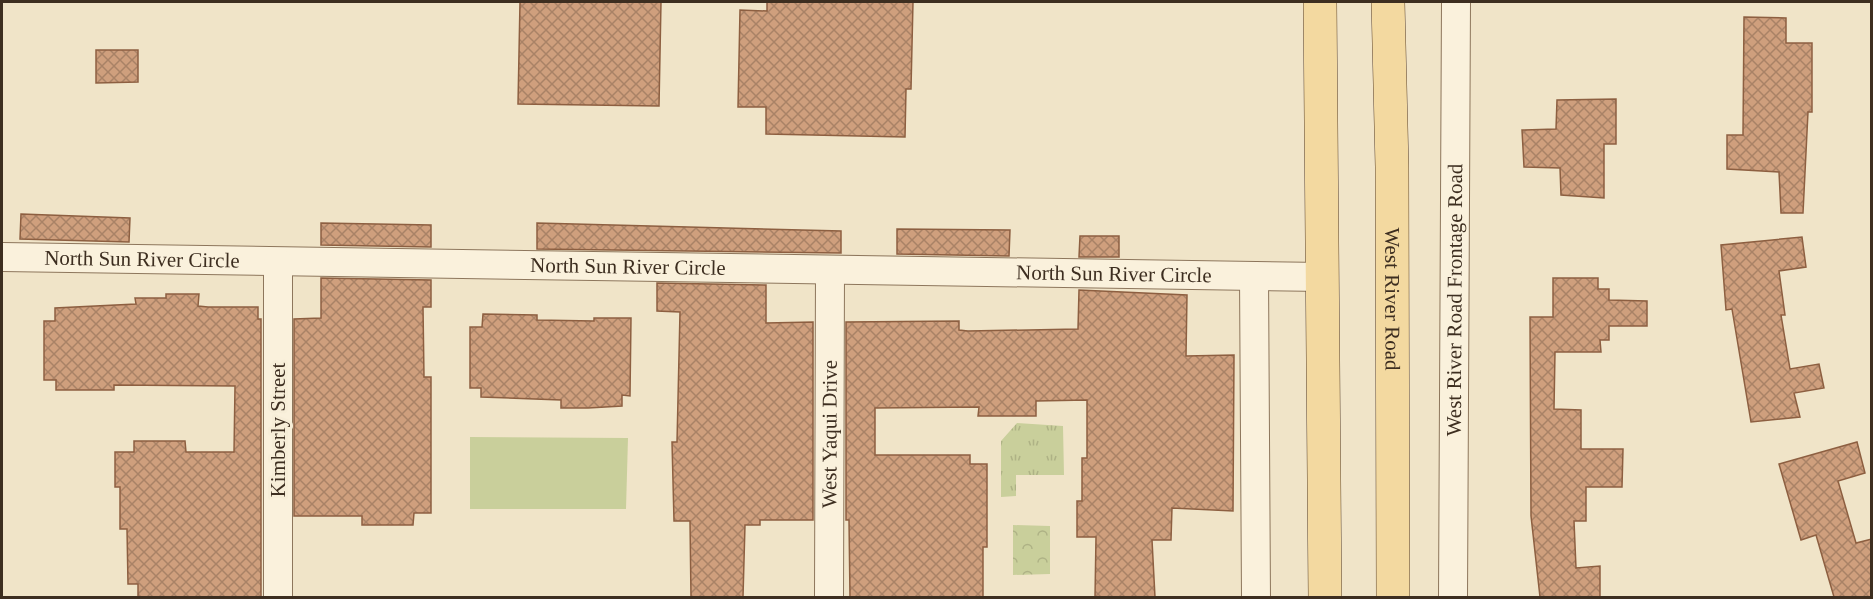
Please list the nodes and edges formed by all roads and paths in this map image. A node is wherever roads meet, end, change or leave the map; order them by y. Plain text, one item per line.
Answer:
1 (1320, 2) edge
2 (1388, 2) edge
3 (1456, 2) edge
4 (2, 257) edge
5 (278, 263) junction
6 (830, 271) junction
7 (1254, 276) junction
8 (1323, 277) junction
9 (278, 597) edge
10 (829, 597) edge
11 (1256, 597) edge
12 (1325, 597) edge
13 (1393, 597) edge
14 (1453, 597) edge

1 - 8 main road
2 - 13 main road, West River Road
3 - 14 street, West River Road Frontage Road
4 - 5 street, North Sun River Circle
5 - 6 street, North Sun River Circle
5 - 9 street, Kimberly Street
6 - 7 street, North Sun River Circle
6 - 10 street, West Yaqui Drive
7 - 8 street, North Sun River Circle
7 - 11 street
8 - 12 main road

